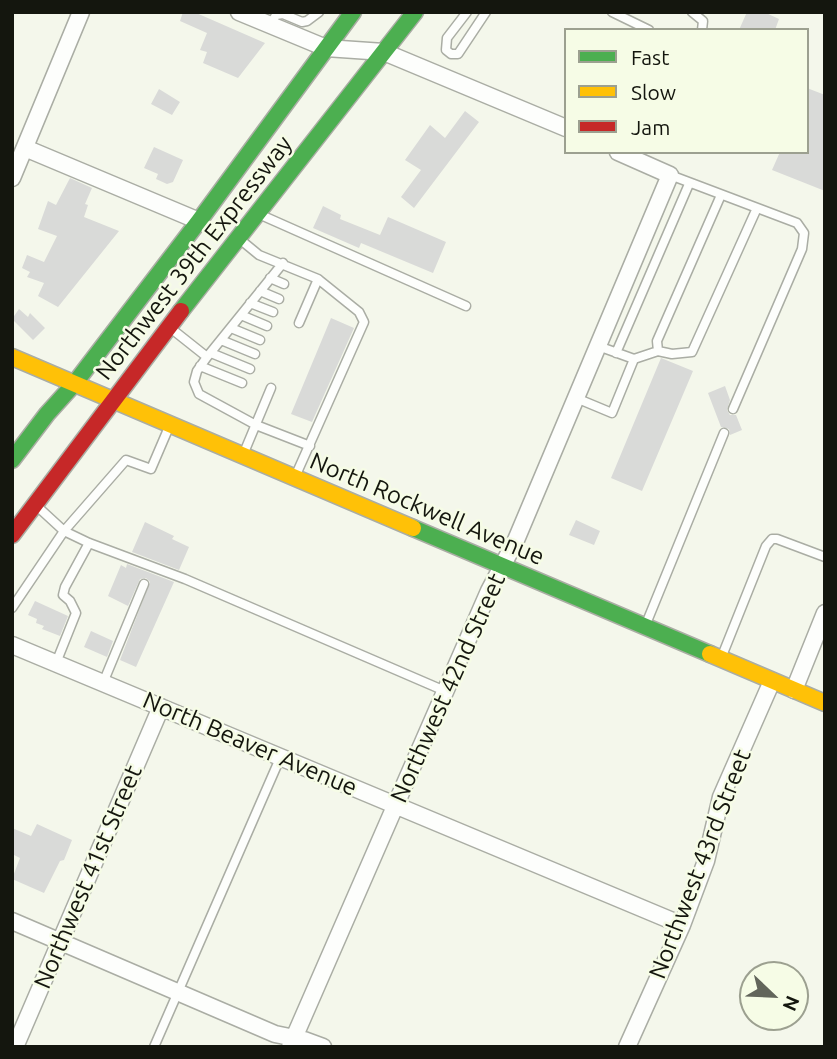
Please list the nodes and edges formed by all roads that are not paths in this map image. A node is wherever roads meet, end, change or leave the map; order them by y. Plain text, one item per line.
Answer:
1 (81, 12) edge
2 (239, 12) edge
3 (319, 12) edge
4 (353, 12) edge
5 (415, 12) edge
6 (467, 12) edge
7 (486, 12) edge
8 (612, 12) edge
9 (692, 12) edge
10 (270, 25) junction
11 (645, 28) edge
12 (702, 28) edge
13 (326, 48) junction
14 (384, 52) junction
15 (564, 127) edge
16 (24, 148) junction
17 (623, 154) edge
18 (670, 175) junction
19 (12, 178) edge
20 (689, 184) junction
21 (721, 195) junction
22 (757, 208) junction
23 (258, 213) junction
24 (199, 221) junction
25 (239, 238) junction
26 (283, 263) junction
27 (631, 268) junction
28 (649, 275) junction
29 (270, 278) junction
30 (318, 279) junction
31 (284, 285) dead end
32 (260, 291) junction
33 (301, 292) dead end
34 (311, 296) junction
35 (279, 299) dead end
36 (250, 303) junction
37 (295, 306) dead end
38 (466, 306) dead end
39 (305, 310) junction
40 (273, 312) dead end
41 (241, 315) junction
42 (299, 323) dead end
43 (267, 326) dead end
44 (169, 327) junction
45 (231, 328) junction
46 (221, 340) junction
47 (260, 340) dead end
48 (598, 346) junction
49 (658, 351) junction
50 (617, 353) junction
51 (256, 354) dead end
52 (209, 355) junction
53 (12, 357) edge
54 (634, 359) junction
55 (200, 366) junction
56 (250, 369) dead end
57 (75, 383) junction
58 (242, 383) dead end
59 (268, 391) dead end
60 (576, 398) junction
61 (112, 400) junction
62 (733, 409) dead end
63 (170, 424) junction
64 (256, 425) junction
65 (724, 433) dead end
66 (310, 446) junction
67 (243, 455) junction
68 (12, 460) edge
69 (295, 477) junction
70 (34, 503) junction
71 (64, 531) junction
72 (12, 535) edge
73 (89, 542) junction
74 (825, 557) edge
75 (502, 565) junction
76 (144, 584) dead end
77 (12, 608) edge
78 (825, 613) edge
79 (645, 626) junction
80 (12, 645) edge
81 (721, 659) junction
82 (56, 663) junction
83 (772, 681) junction
84 (103, 683) junction
85 (794, 690) junction
86 (445, 691) junction
87 (825, 703) edge
88 (161, 707) junction
89 (281, 756) junction
90 (396, 805) junction
91 (12, 921) edge
92 (682, 925) junction
93 (60, 942) junction
94 (178, 990) junction
95 (292, 1042) edge
96 (15, 1047) edge
97 (154, 1047) edge
98 (323, 1047) edge
99 (627, 1047) edge

1 - 16 street
2 - 10 street
3 - 10 lane
4 - 13 main road, Northwest 39th Expressway
5 - 14 main road, Northwest 39th Expressway
6 - 7 lane
8 - 11 lane
9 - 12 lane
10 - 13 street
13 - 14 street
13 - 24 main road, Northwest 39th Expressway
14 - 15 street
14 - 23 main road, Northwest 39th Expressway
16 - 19 street
16 - 24 street
17 - 18 street
18 - 20 lane
18 - 27 street, Northwest 42nd Street
20 - 21 lane
20 - 28 lane
21 - 22 lane
21 - 49 lane
22 - 49 lane
22 - 62 lane
23 - 25 main road, Northwest 39th Expressway
23 - 38 lane
24 - 57 main road, Northwest 39th Expressway
25 - 26 lane
25 - 44 main road, Northwest 39th Expressway
26 - 29 lane
26 - 30 lane
27 - 28 lane
27 - 48 street, Northwest 42nd Street
28 - 50 lane
29 - 31 lane
29 - 32 lane
30 - 34 lane
30 - 66 lane
32 - 35 lane
32 - 36 lane
33 - 34 lane
34 - 39 lane
36 - 40 lane
36 - 41 lane
37 - 39 lane
39 - 42 lane
41 - 43 lane
41 - 45 lane
44 - 52 lane
44 - 61 main road, Northwest 39th Expressway
45 - 46 lane
45 - 47 lane
46 - 51 lane
46 - 52 lane
48 - 50 lane
48 - 60 street, Northwest 42nd Street
49 - 54 lane
50 - 54 lane
52 - 55 lane
52 - 56 lane
53 - 57 main road, North Rockwell Avenue
54 - 60 lane
55 - 58 lane
55 - 64 lane
57 - 61 main road, North Rockwell Avenue
57 - 68 main road, Northwest 39th Expressway
59 - 64 lane
60 - 75 street, Northwest 42nd Street
61 - 63 main road, North Rockwell Avenue
61 - 70 main road, Northwest 39th Expressway
63 - 67 main road, North Rockwell Avenue
63 - 71 lane
64 - 66 lane
64 - 67 lane
65 - 79 lane
66 - 69 lane
67 - 69 main road, North Rockwell Avenue
69 - 75 main road, North Rockwell Avenue
70 - 71 lane
70 - 72 main road, Northwest 39th Expressway
71 - 73 lane
71 - 77 lane
73 - 82 lane
73 - 86 lane
74 - 81 lane
75 - 79 main road, North Rockwell Avenue
75 - 86 street, Northwest 42nd Street
76 - 84 lane
78 - 85 street
79 - 81 main road, North Rockwell Avenue
80 - 82 street, North Beaver Avenue
81 - 83 main road, North Rockwell Avenue
82 - 84 street, North Beaver Avenue
83 - 85 main road, North Rockwell Avenue
83 - 92 street, Northwest 43rd Street
84 - 88 street, North Beaver Avenue
85 - 87 main road, North Rockwell Avenue
86 - 90 street, Northwest 42nd Street
88 - 89 street, North Beaver Avenue
88 - 93 street, Northwest 41st Street
89 - 90 street, North Beaver Avenue
89 - 94 lane
90 - 92 street, North Beaver Avenue
90 - 95 street, Northwest 42nd Street
91 - 93 street
92 - 99 street, Northwest 43rd Street
93 - 94 street
93 - 96 street, Northwest 41st Street
94 - 95 street
94 - 97 lane
95 - 98 street

